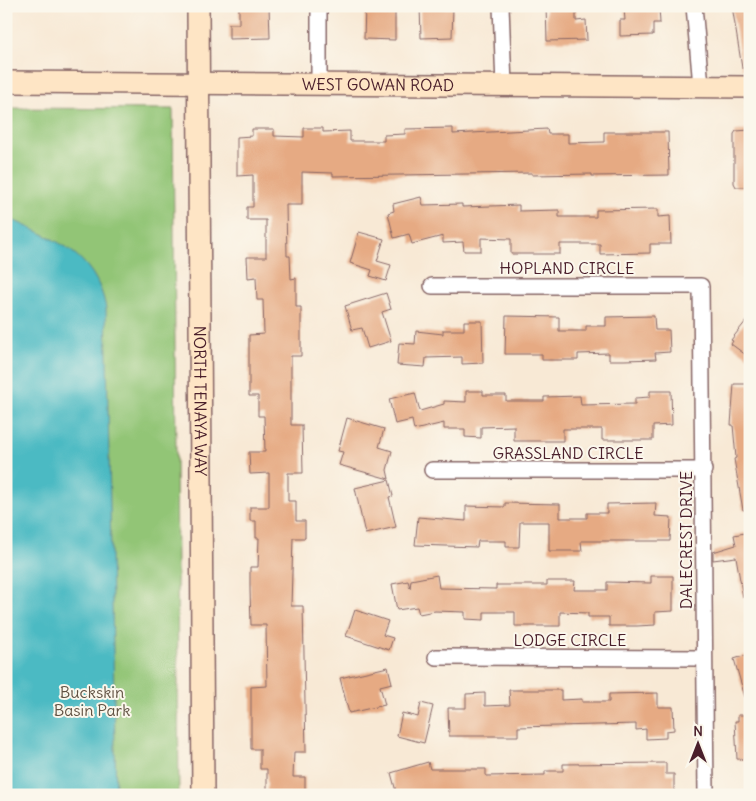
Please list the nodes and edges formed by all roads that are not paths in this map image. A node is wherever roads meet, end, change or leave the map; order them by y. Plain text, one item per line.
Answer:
1 (198, 6) edge
2 (319, 6) edge
3 (501, 6) edge
4 (694, 6) edge
5 (6, 82) edge
6 (198, 82) junction
7 (319, 84) junction
8 (504, 86) junction
9 (701, 86) junction
10 (750, 87) edge
11 (432, 286) dead end
12 (701, 286) joint
13 (432, 470) dead end
14 (704, 470) junction
15 (436, 657) dead end
16 (704, 658) junction
17 (203, 795) edge
18 (706, 795) edge

1 - 6 main road, NORTH TENAYA WAY
2 - 7 street
3 - 8 street
4 - 9 street
5 - 6 main road, WEST GOWAN ROAD
6 - 7 main road, WEST GOWAN ROAD
6 - 17 main road, NORTH TENAYA WAY
7 - 8 main road, WEST GOWAN ROAD
8 - 9 main road, WEST GOWAN ROAD
9 - 10 main road, WEST GOWAN ROAD
11 - 12 street, HOPLAND CIRCLE
12 - 14 street, DALECREST DRIVE
13 - 14 street, GRASSLAND CIRCLE
14 - 16 street, DALECREST DRIVE
15 - 16 street, LODGE CIRCLE
16 - 18 street, DALECREST DRIVE

